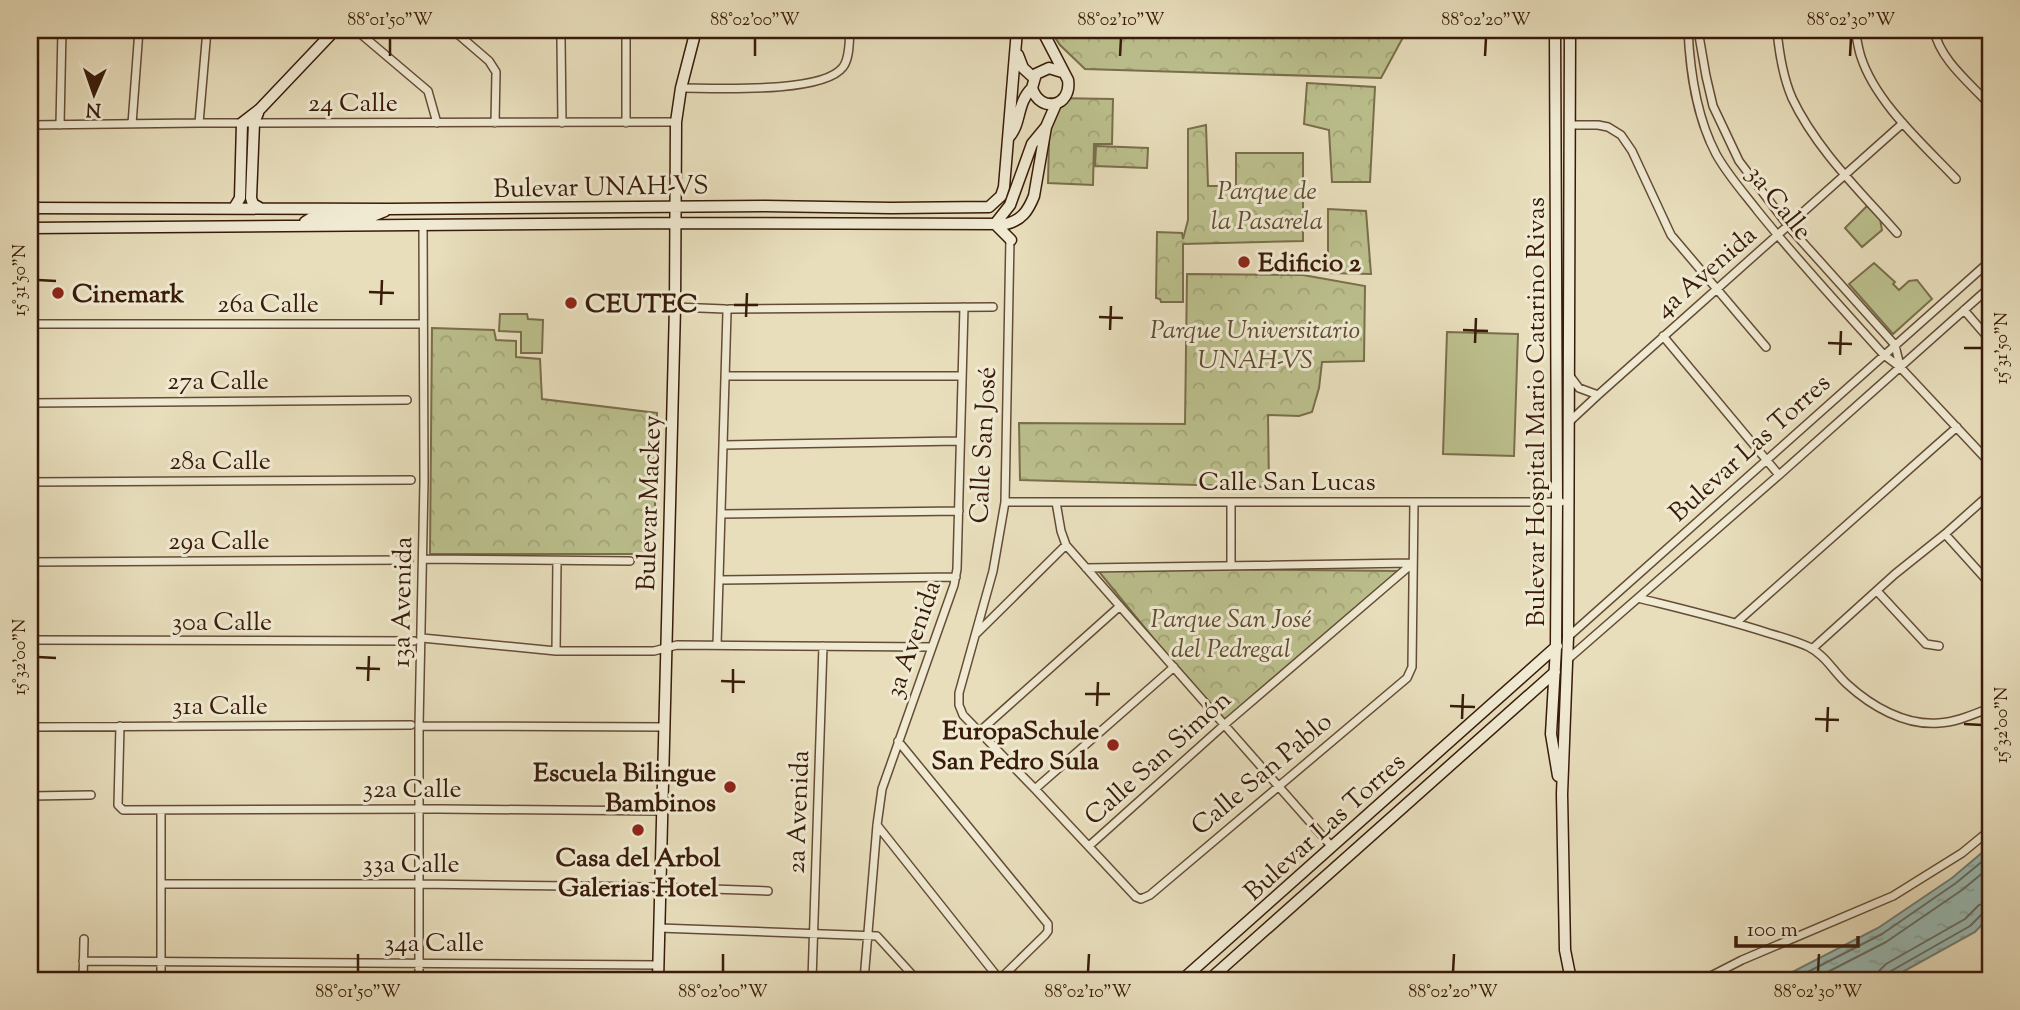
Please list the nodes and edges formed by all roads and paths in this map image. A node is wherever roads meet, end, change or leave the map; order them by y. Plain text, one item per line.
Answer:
1 (62, 30) edge
2 (139, 30) edge
3 (207, 30) edge
4 (335, 30) edge
5 (356, 30) edge
6 (453, 30) edge
7 (558, 30) edge
8 (626, 30) edge
9 (696, 30) edge
10 (850, 30) edge
11 (1017, 30) edge
12 (1042, 30) edge
13 (1555, 30) edge
14 (1570, 30) edge
15 (1688, 30) edge
16 (1698, 30) edge
17 (1777, 30) edge
18 (1855, 30) edge
19 (1934, 30) edge
20 (1016, 51) junction
21 (1062, 72) junction
22 (1033, 83) junction
23 (681, 88) junction
24 (1056, 104) junction
25 (1990, 105) edge
26 (260, 109) junction
27 (676, 122) junction
28 (199, 123) junction
29 (242, 123) junction
30 (254, 123) junction
31 (626, 123) junction
32 (1903, 123) junction
33 (132, 124) junction
34 (437, 124) junction
35 (495, 124) junction
36 (562, 124) junction
37 (30, 125) edge
38 (60, 125) junction
39 (1571, 125) junction
40 (1046, 127) junction
41 (1008, 138) junction
42 (1845, 174) junction
43 (1955, 179) dead end
44 (676, 206) junction
45 (30, 208) edge
46 (234, 208) junction
47 (260, 208) junction
48 (388, 209) junction
49 (676, 223) junction
50 (1000, 224) junction
51 (423, 225) junction
52 (304, 226) junction
53 (1789, 227) junction
54 (30, 228) edge
55 (1897, 233) dead end
56 (1778, 236) junction
57 (1011, 240) joint
58 (1990, 261) edge
59 (1990, 287) edge
60 (1717, 290) junction
61 (675, 307) junction
62 (964, 307) junction
63 (1009, 307) junction
64 (726, 310) junction
65 (1964, 310) junction
66 (30, 324) edge
67 (422, 324) junction
68 (1663, 336) junction
69 (1990, 340) edge
70 (1895, 345) junction
71 (1766, 347) dead end
72 (1884, 355) junction
73 (1900, 367) junction
74 (1570, 375) junction
75 (726, 376) junction
76 (962, 376) junction
77 (1598, 394) junction
78 (407, 400) dead end
79 (30, 402) edge
80 (1569, 422) junction
81 (1957, 427) junction
82 (960, 441) junction
83 (724, 445) junction
84 (1766, 460) junction
85 (1990, 463) edge
86 (1779, 475) junction
87 (411, 480) dead end
88 (30, 482) edge
89 (1990, 494) edge
90 (1005, 502) junction
91 (1056, 502) junction
92 (1231, 502) junction
93 (1414, 502) junction
94 (1557, 502) junction
95 (1569, 502) junction
96 (959, 511) junction
97 (721, 514) junction
98 (1945, 534) junction
99 (1066, 545) junction
100 (423, 559) junction
101 (409, 560) dead end
102 (557, 561) junction
103 (630, 561) dead end
104 (30, 562) edge
105 (1413, 563) junction
106 (1231, 566) junction
107 (1086, 568) junction
108 (956, 577) junction
109 (719, 580) junction
110 (1990, 584) edge
111 (1877, 591) junction
112 (1638, 598) junction
113 (1120, 606) junction
114 (1737, 622) junction
115 (975, 634) junction
116 (1568, 637) junction
117 (30, 640) edge
118 (418, 640) junction
119 (717, 645) junction
120 (823, 646) junction
121 (1939, 646) dead end
122 (665, 648) junction
123 (932, 648) junction
124 (1556, 648) junction
125 (1812, 649) junction
126 (556, 651) junction
127 (1568, 659) junction
128 (1174, 667) junction
129 (1555, 673) junction
130 (1990, 708) edge
131 (1224, 725) junction
132 (120, 726) junction
133 (415, 726) junction
134 (30, 727) edge
135 (664, 727) junction
136 (980, 731) junction
137 (898, 741) junction
138 (1278, 786) junction
139 (1035, 789) junction
140 (1562, 794) junction
141 (91, 795) dead end
142 (30, 796) edge
143 (419, 809) junction
144 (161, 810) junction
145 (663, 811) junction
146 (877, 825) junction
147 (1990, 830) edge
148 (1089, 846) junction
149 (1332, 847) junction
150 (161, 884) junction
151 (419, 884) junction
152 (660, 887) junction
153 (768, 891) dead end
154 (659, 928) junction
155 (813, 933) junction
156 (868, 935) junction
157 (84, 939) dead end
158 (83, 961) junction
159 (161, 962) junction
160 (419, 963) junction
161 (658, 965) junction
162 (83, 980) edge
163 (161, 980) edge
164 (419, 980) edge
165 (658, 980) edge
166 (812, 980) edge
167 (864, 980) edge
168 (916, 980) edge
169 (1000, 980) edge
170 (1182, 980) edge
171 (1209, 980) edge
172 (1571, 980) edge
173 (1703, 980) edge

1 - 38 street
2 - 33 street
3 - 28 street
4 - 26 main road
5 - 34 street
6 - 35 street
7 - 36 street
8 - 31 street
9 - 23 main road, Bulevar Mackey
10 - 23 street
11 - 20 main road, Bulevar UNAH-VS
12 - 21 main road
13 - 94 main road, Bulevar Hospital Mario Catarino Rivas
14 - 39 main road, Bulevar Hospital Mario Catarino Rivas
15 - 56 street, 3a Calle
16 - 53 street, 3a Calle
17 - 42 street
18 - 32 street
19 - 25 street
20 - 22 main road
20 - 41 main road, Bulevar UNAH-VS
21 - 22 main road
21 - 24 main road
22 - 24 main road
22 - 41 main road
23 - 27 main road, Bulevar Mackey
24 - 40 main road
26 - 29 main road
26 - 30 main road
27 - 31 street, 24 Calle
27 - 44 main road, Bulevar Mackey
28 - 29 street, 24 Calle
28 - 33 street, 24 Calle
29 - 30 street, 24 Calle
29 - 46 main road
30 - 34 street, 24 Calle
30 - 47 main road
31 - 36 street, 24 Calle
32 - 42 street, 4a Avenida
32 - 43 street
33 - 38 street, 24 Calle
34 - 35 street, 24 Calle
35 - 36 street, 24 Calle
37 - 38 street, 24 Calle
39 - 60 street
39 - 74 main road, Bulevar Hospital Mario Catarino Rivas
40 - 50 main road
40 - 50 main road
41 - 44 main road, Bulevar UNAH-VS
42 - 53 street, 4a Avenida
42 - 55 street
44 - 48 main road, Bulevar UNAH-VS
44 - 49 main road, Bulevar Mackey
45 - 46 main road, Bulevar UNAH-VS
46 - 47 main road, Bulevar UNAH-VS
47 - 48 main road, Bulevar UNAH-VS
48 - 52 main road
49 - 50 main road, Bulevar UNAH-VS
49 - 51 main road, Bulevar UNAH-VS
49 - 61 main road, Bulevar Mackey
50 - 57 main road
51 - 52 main road, Bulevar UNAH-VS
51 - 67 street, 13a Avenida
52 - 54 main road, Bulevar UNAH-VS
53 - 56 street, 4a Avenida
53 - 70 street, 3a Calle
56 - 60 street, 4a Avenida
56 - 72 street, 3a Calle
57 - 63 street, Calle San José
58 - 70 street, Bulevar Las Torres
59 - 65 street, Bulevar Las Torres
60 - 68 street, 4a Avenida
60 - 71 street
61 - 64 street
61 - 122 main road, Bulevar Mackey
62 - 63 street
62 - 64 street
62 - 76 street, 3a Avenida
63 - 90 street, Calle San José
64 - 75 street
65 - 69 street
65 - 73 street, Bulevar Las Torres
66 - 67 street, 26a Calle
67 - 100 street, 13a Avenida
68 - 77 street, 4a Avenida
68 - 84 street
70 - 72 street, Bulevar Las Torres
70 - 73 street, 3a Calle
72 - 73 street, 3a Calle
72 - 84 street, Bulevar Las Torres
73 - 81 street, 3a Calle
73 - 86 street, Bulevar Las Torres
74 - 77 street
74 - 80 main road, Bulevar Hospital Mario Catarino Rivas
75 - 76 street
75 - 83 street
76 - 82 street, 3a Avenida
77 - 80 street, 4a Avenida
78 - 79 street, 27a Calle
80 - 95 main road, Bulevar Hospital Mario Catarino Rivas
81 - 85 street, 3a Calle
81 - 114 street
82 - 83 street
82 - 96 street, 3a Avenida
83 - 97 street
84 - 86 street
84 - 116 street, Bulevar Las Torres
86 - 112 street, Bulevar Las Torres
87 - 88 street, 28a Calle
89 - 98 street
90 - 91 street, Calle San Lucas
90 - 115 street, Calle San José
91 - 92 street, Calle San Lucas
91 - 99 street
92 - 93 street, Calle San Lucas
92 - 106 street
93 - 94 street, Calle San Lucas
93 - 105 street
94 - 95 street, Calle San Lucas
94 - 124 main road, Bulevar Hospital Mario Catarino Rivas
95 - 116 main road, Bulevar Hospital Mario Catarino Rivas
96 - 97 street
96 - 108 street, 3a Avenida
97 - 109 street
98 - 110 street
98 - 111 street
99 - 107 street
99 - 115 street
100 - 102 street
100 - 118 street, 13a Avenida
101 - 104 street, 29a Calle
102 - 103 street
102 - 126 street
105 - 106 street
105 - 131 street, Calle San Simón
105 - 138 street, Calle San Pablo
106 - 107 street
107 - 113 street
108 - 109 street
108 - 123 street, 3a Avenida
109 - 119 street
111 - 121 street
111 - 125 street
112 - 114 street
112 - 127 street, Bulevar Las Torres
113 - 128 street
113 - 136 street
114 - 125 street
115 - 136 street, Calle San José
116 - 124 main road, Bulevar Las Torres
116 - 127 main road, Bulevar Hospital Mario Catarino Rivas
117 - 118 street, 30a Calle
118 - 126 street, 30a Calle
118 - 133 street, 13a Avenida
119 - 120 street, 30a Calle
119 - 122 street, 30a Calle
120 - 123 street, 30a Calle
120 - 155 street, 2a Avenida
122 - 126 street, 30a Calle
122 - 135 main road, Bulevar Mackey
123 - 137 street, 3a Avenida
124 - 129 main road, Bulevar Hospital Mario Catarino Rivas
124 - 149 main road, Bulevar Las Torres
125 - 130 street
127 - 129 main road, Bulevar Las Torres
127 - 140 main road, Bulevar Hospital Mario Catarino Rivas
128 - 131 street
128 - 139 street
129 - 140 main road, Bulevar Hospital Mario Catarino Rivas
129 - 171 main road, Bulevar Las Torres
131 - 138 street
131 - 148 street, Calle San Simón
132 - 133 street, 31a Calle
132 - 134 street, 31a Calle
132 - 144 street, 32a Calle
133 - 135 street, 31a Calle
133 - 143 street, 13a Avenida
135 - 145 main road, Bulevar Mackey
136 - 139 street
137 - 146 street, 3a Avenida
137 - 169 street
138 - 148 street, Calle San Pablo
138 - 149 street
139 - 148 street
140 - 172 main road, Bulevar Hospital Mario Catarino Rivas
141 - 142 street
143 - 144 street, 32a Calle
143 - 145 street, 32a Calle
143 - 151 street, 13a Avenida
144 - 150 street
145 - 152 main road, Bulevar Mackey
146 - 156 street, 3a Avenida
146 - 169 street
147 - 173 street
149 - 170 main road, Bulevar Las Torres
150 - 151 street, 33a Calle
150 - 159 street
151 - 152 street, 33a Calle
151 - 160 street, 13a Avenida
152 - 153 street, 33a Calle
152 - 154 main road, Bulevar Mackey
154 - 155 street
154 - 161 main road, Bulevar Mackey
155 - 156 street
155 - 166 street, 2a Avenida
156 - 167 street, 3a Avenida
156 - 168 street
157 - 158 street
158 - 159 street, 34a Calle
158 - 162 street
159 - 160 street, 34a Calle
159 - 163 street
160 - 161 street, 34a Calle
160 - 164 street, 13a Avenida
161 - 165 main road, Bulevar Mackey

